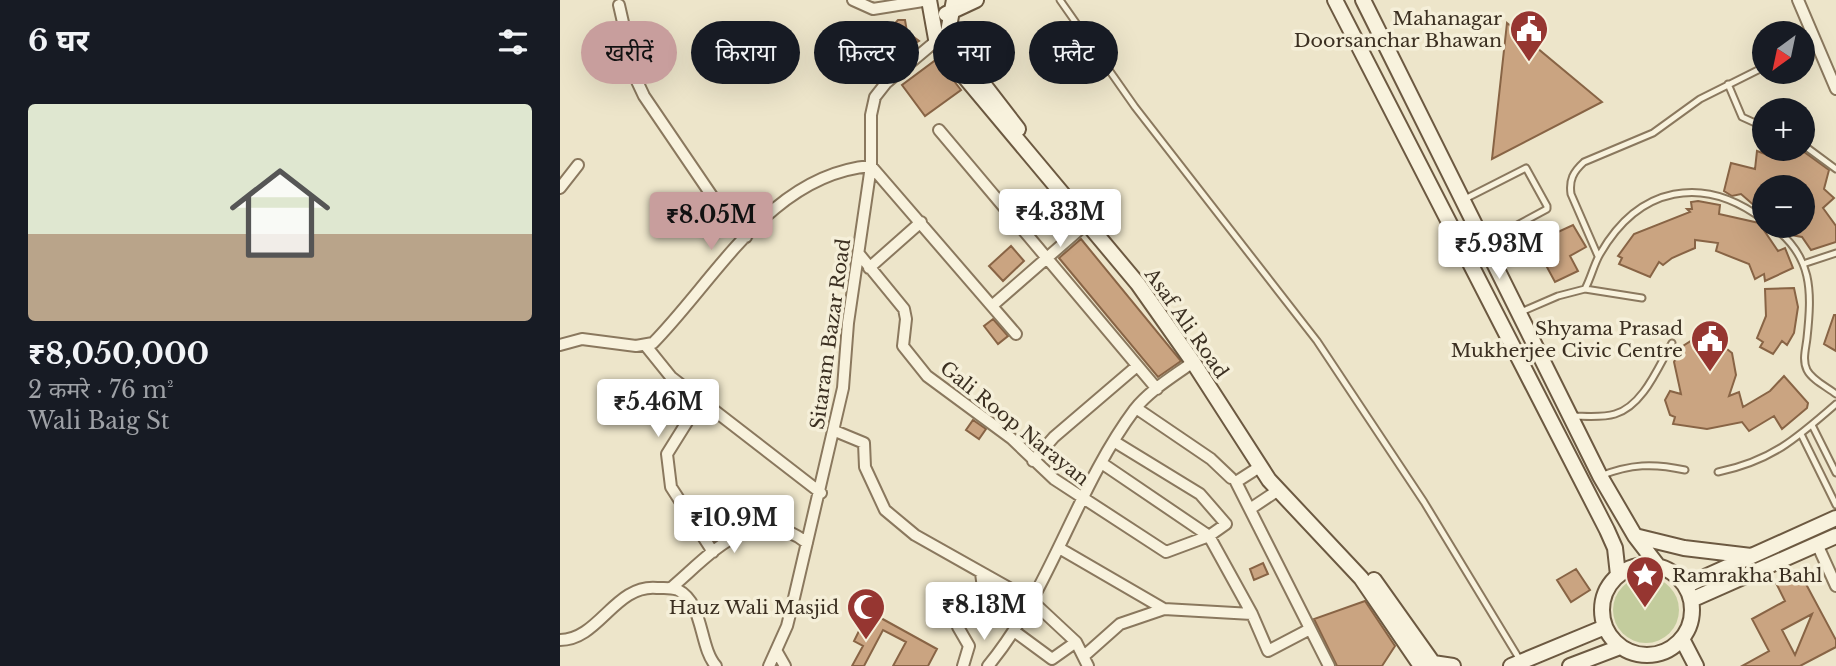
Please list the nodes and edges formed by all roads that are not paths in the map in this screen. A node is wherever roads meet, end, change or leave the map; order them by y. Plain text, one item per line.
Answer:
1 (853, 0) edge
2 (930, 0) edge
3 (976, 0) edge
4 (1060, 0) edge
5 (1335, 0) edge
6 (1363, 0) edge
7 (1798, 0) edge
8 (619, 5) dead end
9 (954, 5) edge
10 (932, 20) joint
11 (1816, 41) joint
12 (933, 44) edge
13 (1752, 73) edge
14 (976, 84) edge
15 (983, 84) edge
16 (1728, 84) junction
17 (1836, 89) edge
18 (1752, 122) edge
19 (939, 130) dead end
20 (1815, 154) edge
21 (578, 165) dead end
22 (871, 166) junction
23 (1836, 169) edge
24 (560, 188) edge
25 (1463, 200) junction
26 (1752, 213) edge
27 (921, 222) junction
28 (1087, 223) junction
29 (746, 237) junction
30 (1787, 238) edge
31 (1484, 243) junction
32 (1836, 253) edge
33 (859, 254) junction
34 (1598, 256) junction
35 (1046, 257) junction
36 (1806, 263) junction
37 (869, 268) junction
38 (1586, 289) junction
39 (1642, 298) dead end
40 (993, 305) junction
41 (1519, 313) junction
42 (1016, 334) dead end
43 (1672, 343) dead end
44 (560, 345) edge
45 (646, 346) junction
46 (1193, 362) junction
47 (1137, 366) junction
48 (1157, 388) junction
49 (694, 394) junction
50 (1836, 394) edge
51 (1836, 404) edge
52 (1136, 408) junction
53 (1570, 416) junction
54 (1812, 425) junction
55 (835, 431) junction
56 (1801, 434) junction
57 (1115, 442) junction
58 (1033, 461) junction
59 (1103, 464) junction
60 (1261, 466) junction
61 (1685, 470) dead end
62 (1718, 472) dead end
63 (1836, 473) edge
64 (1600, 476) junction
65 (1233, 480) junction
66 (1277, 491) junction
67 (821, 493) junction
68 (1083, 500) junction
69 (1836, 505) edge
70 (1250, 509) junction
71 (1836, 518) edge
72 (1209, 536) junction
73 (1635, 536) junction
74 (1836, 536) edge
75 (807, 543) junction
76 (1817, 544) junction
77 (1059, 548) junction
78 (713, 552) junction
79 (1751, 556) junction
80 (1658, 566) junction
81 (981, 573) junction
82 (1618, 575) junction
83 (1685, 586) junction
84 (1836, 586) edge
85 (671, 588) junction
86 (1691, 600) junction
87 (1032, 601) junction
88 (1164, 609) junction
89 (986, 610) junction
90 (1252, 614) junction
91 (999, 616) dead end
92 (973, 618) dead end
93 (958, 627) dead end
94 (1605, 627) junction
95 (1310, 629) junction
96 (1014, 631) junction
97 (1682, 639) junction
98 (560, 640) edge
99 (1076, 642) junction
100 (1620, 647) junction
101 (777, 652) junction
102 (1664, 652) junction
103 (1086, 661) edge
104 (1516, 664) edge
105 (1426, 665) edge
106 (716, 666) edge
107 (769, 666) edge
108 (785, 666) edge
109 (963, 666) edge
110 (988, 666) edge
111 (1329, 666) edge
112 (1453, 666) edge
113 (1570, 666) edge
114 (1671, 666) edge
115 (1696, 666) edge

1 - 2 street
2 - 10 main road, Asaf Ali Road
3 - 9 main road
4 - 104 lane
5 - 82 main road
6 - 25 main road
7 - 11 street
8 - 29 street
9 - 10 main road
11 - 17 street
12 - 22 street, Sitaram Bazar Road
13 - 16 lane
14 - 28 main road, Asaf Ali Road
15 - 105 main road, Asaf Ali Road
16 - 18 lane
16 - 34 lane
19 - 35 street
20 - 23 lane
21 - 24 street
22 - 27 street
22 - 29 street
22 - 33 street, Sitaram Bazar Road
25 - 31 main road
25 - 31 lane
26 - 34 lane
27 - 37 street
27 - 40 street
28 - 35 street
28 - 46 main road, Asaf Ali Road
29 - 45 street
30 - 36 lane
31 - 41 main road
32 - 36 lane
33 - 37 street, Gali Roop Narayan
33 - 55 street, Sitaram Bazar Road
34 - 38 lane
35 - 40 street
35 - 47 street
36 - 50 lane
37 - 58 street, Gali Roop Narayan
38 - 39 lane
38 - 41 lane
40 - 42 street
41 - 53 main road
43 - 53 lane
44 - 45 street
45 - 49 street
46 - 48 street
46 - 60 main road, Asaf Ali Road
47 - 48 street
47 - 58 street
48 - 52 street
49 - 67 street
49 - 78 street
51 - 54 lane
52 - 57 street
52 - 65 street
53 - 64 main road
54 - 56 lane
54 - 63 lane
55 - 67 street, Sitaram Bazar Road
55 - 81 street
56 - 62 lane
56 - 69 lane
57 - 59 street
57 - 72 street
58 - 68 street, Gali Roop Narayan
59 - 68 street
59 - 72 street
60 - 65 street
60 - 66 main road, Asaf Ali Road
61 - 64 lane
64 - 73 main road
65 - 70 street
66 - 70 street
66 - 105 main road, Asaf Ali Road
67 - 75 street, Sitaram Bazar Road
68 - 72 street, Gali Roop Narayan
68 - 77 street
70 - 95 street
71 - 79 main road
72 - 90 street
73 - 79 main road
73 - 80 main road
74 - 76 main road
75 - 78 street
75 - 101 street, Sitaram Bazar Road
76 - 84 street
76 - 86 main road
77 - 87 street
77 - 88 street
78 - 85 street
79 - 83 main road
80 - 82 main road
80 - 83 main road
81 - 87 street
81 - 89 street
82 - 94 main road
83 - 86 main road
85 - 98 street
85 - 106 street
86 - 97 main road
87 - 96 street
87 - 99 street
88 - 90 street
88 - 103 street
89 - 91 street
89 - 92 street
90 - 95 street
93 - 109 street
94 - 100 main road
94 - 104 main road
95 - 111 street
96 - 99 street
96 - 110 street
97 - 102 main road
97 - 115 main road
99 - 103 street
100 - 102 main road
100 - 113 main road
101 - 107 street, Sitaram Bazar Road
101 - 108 street
102 - 114 main road
105 - 112 main road

